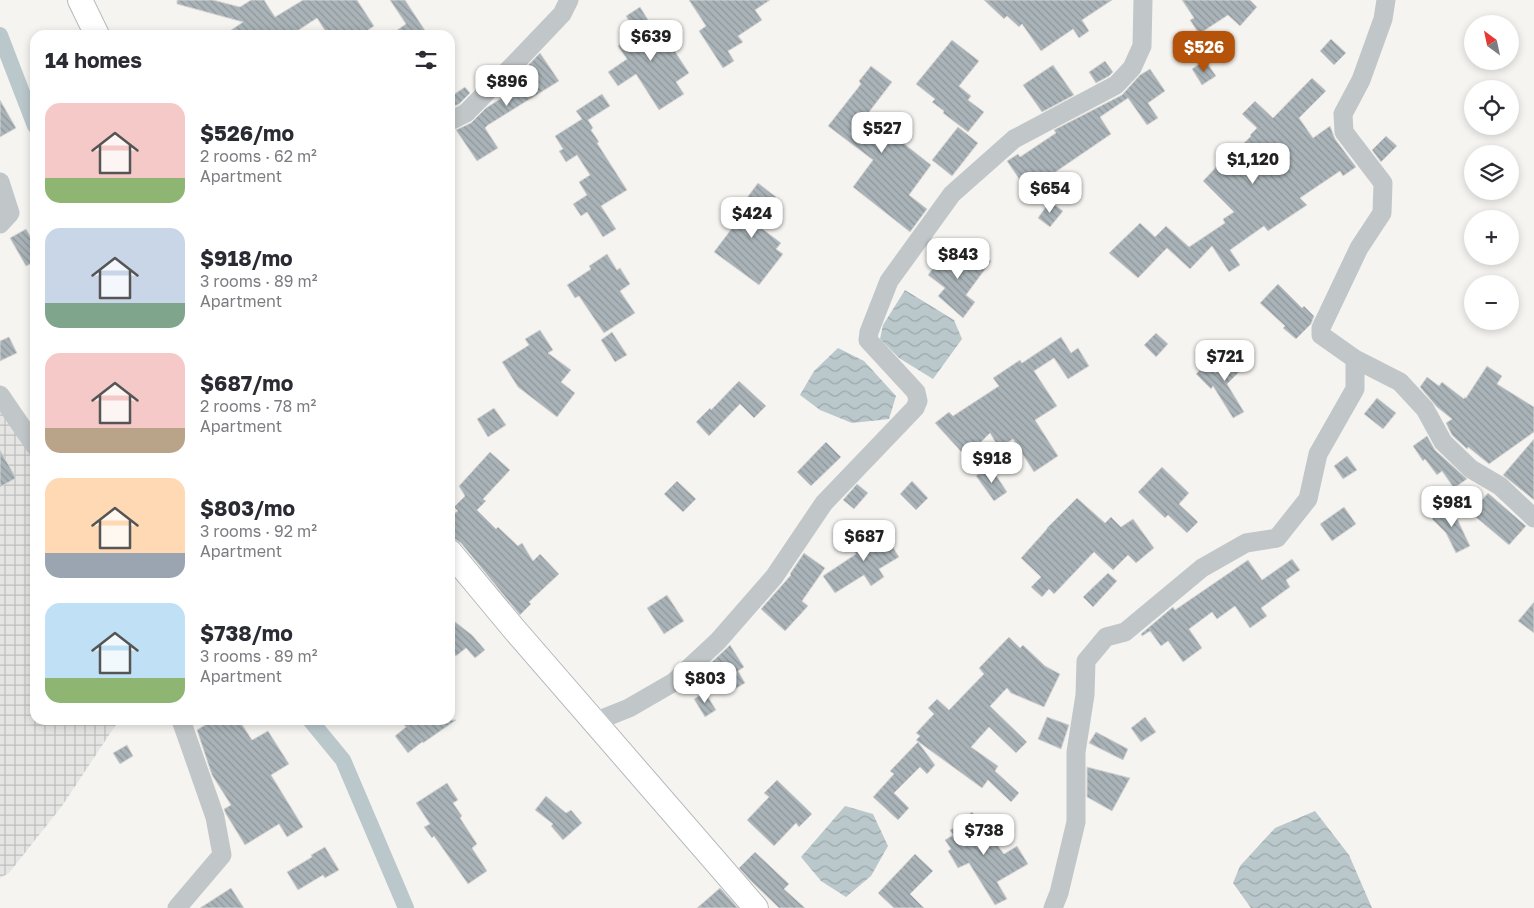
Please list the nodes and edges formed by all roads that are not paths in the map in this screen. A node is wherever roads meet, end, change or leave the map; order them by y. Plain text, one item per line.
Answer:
1 (80, 0) edge
2 (569, 0) edge
3 (1143, 0) edge
4 (1386, 0) edge
5 (95, 30) edge
6 (455, 118) edge
7 (0, 182) edge
8 (0, 224) edge
9 (1355, 359) junction
10 (0, 395) edge
11 (30, 439) edge
12 (1534, 518) edge
13 (455, 558) edge
14 (594, 722) junction
15 (183, 725) edge
16 (177, 908) edge
17 (756, 908) edge
18 (1053, 908) edge

1 - 5 main road
2 - 6 street
3 - 14 street
4 - 9 street
7 - 8 street
9 - 12 street
9 - 18 street
10 - 11 street
13 - 14 main road
14 - 17 main road
15 - 16 street

